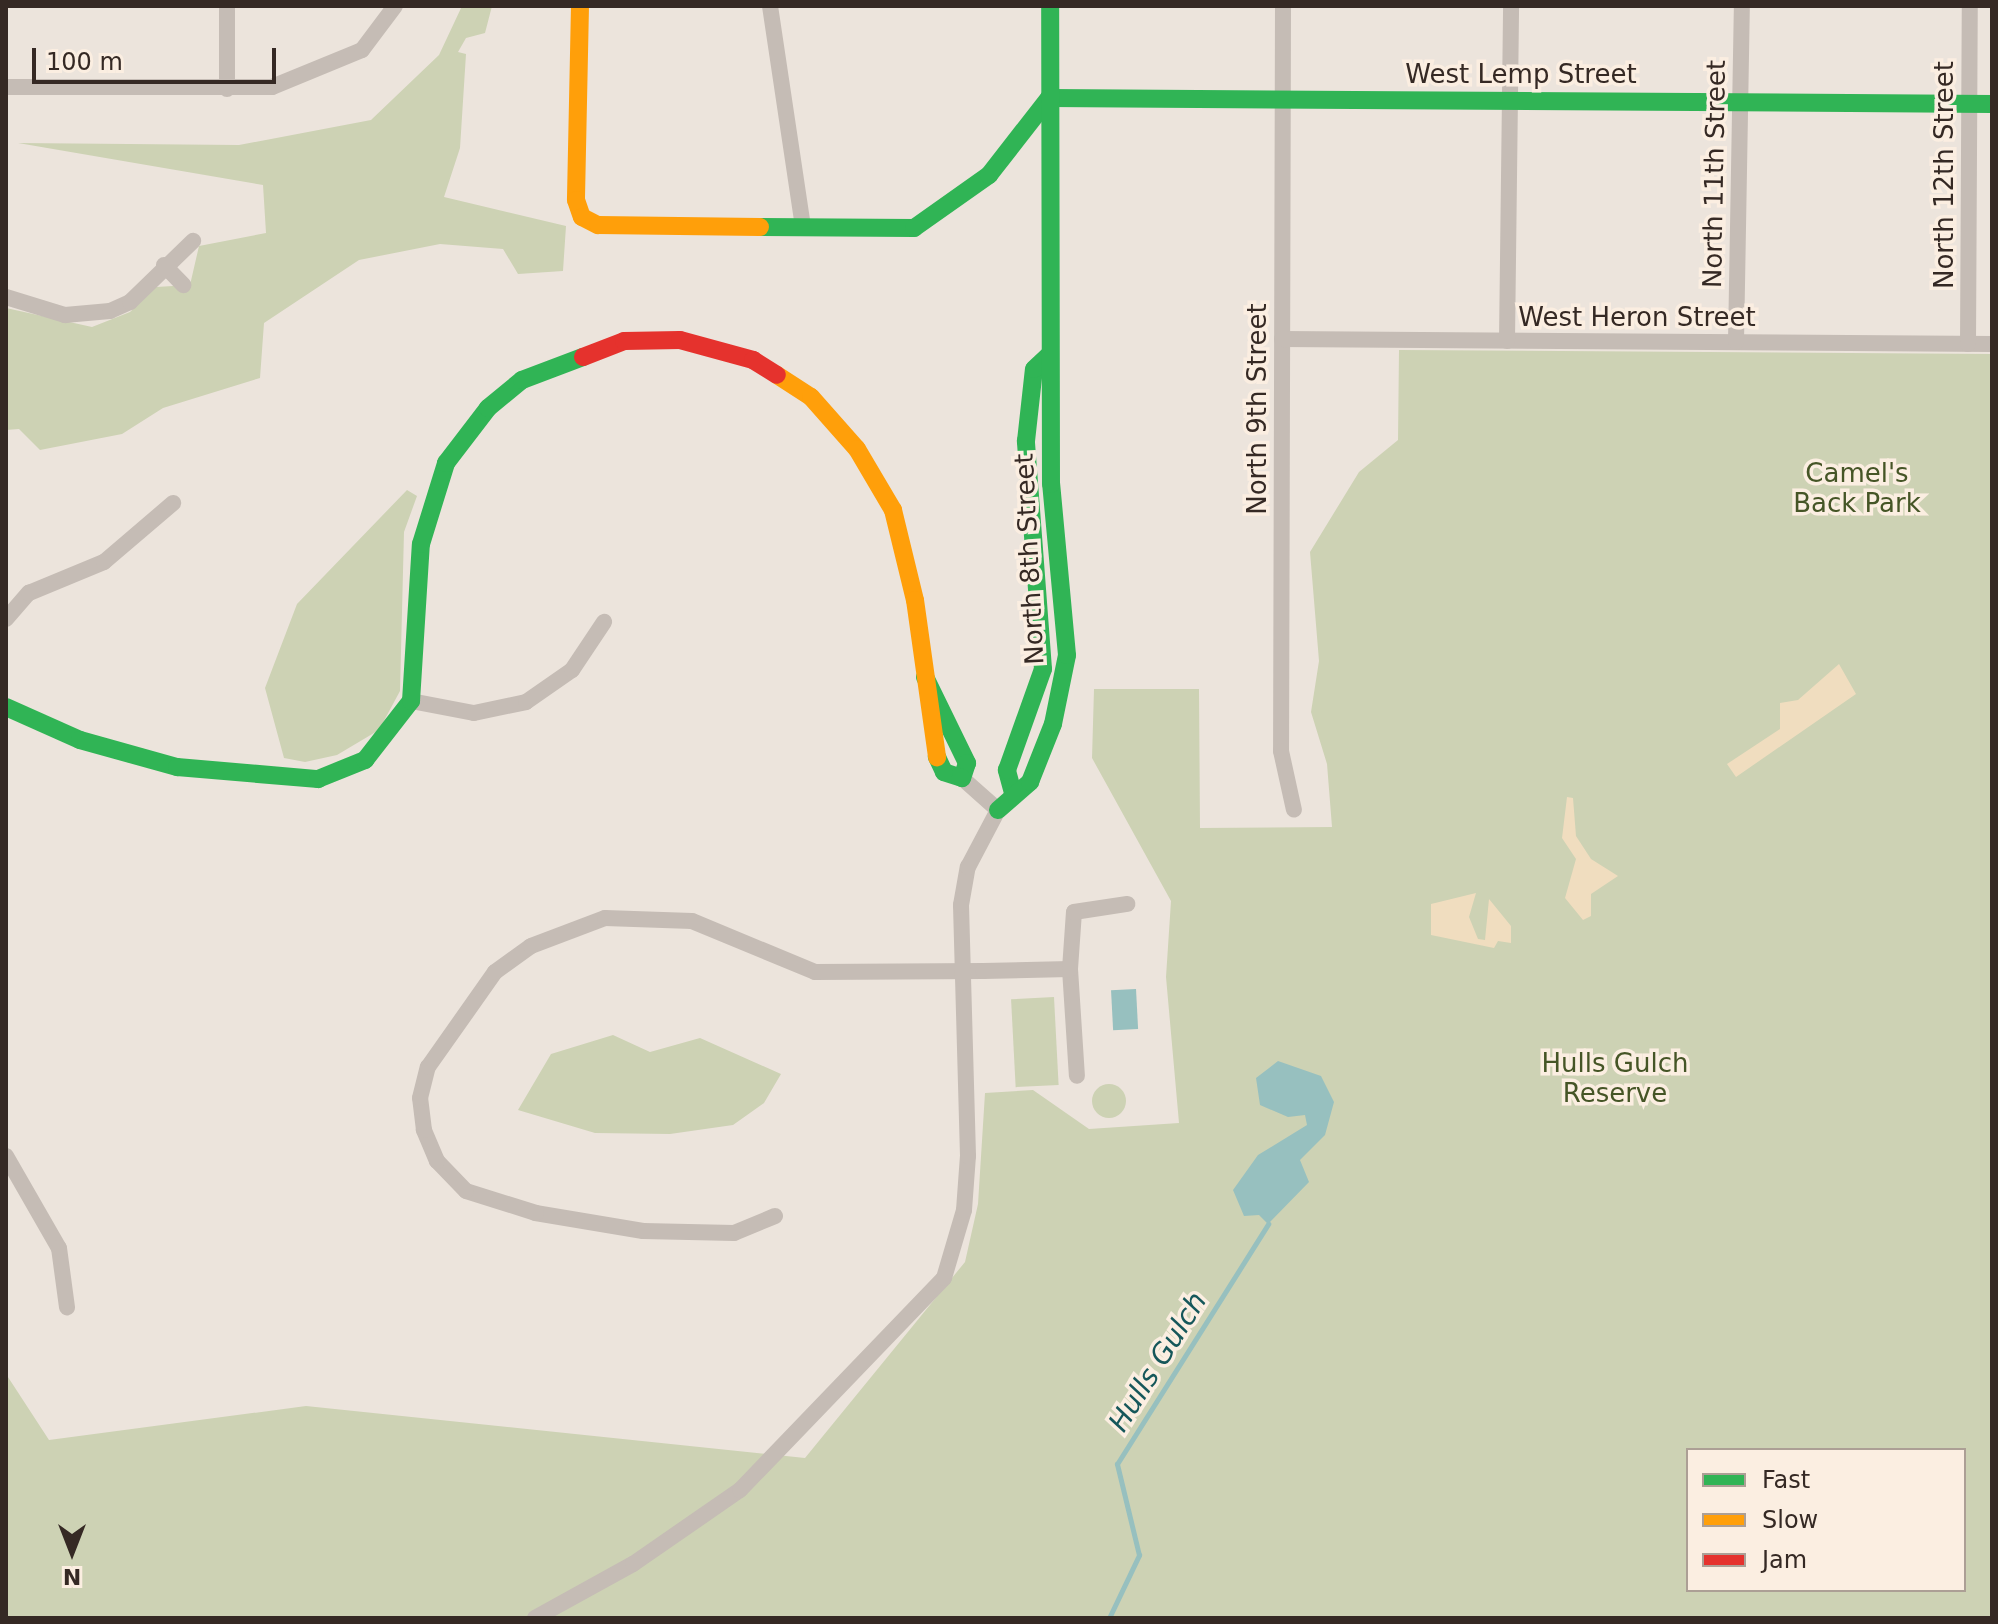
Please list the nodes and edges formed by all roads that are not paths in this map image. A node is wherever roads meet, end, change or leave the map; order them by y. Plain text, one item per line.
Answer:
1 (227, 6) edge
2 (395, 6) edge
3 (580, 6) edge
4 (770, 6) edge
5 (1050, 6) edge
6 (1283, 6) edge
7 (1511, 6) edge
8 (1742, 6) edge
9 (1970, 6) edge
10 (6, 87) edge
11 (227, 89) junction
12 (1049, 98) junction
13 (1283, 99) junction
14 (1511, 101) junction
15 (1742, 102) junction
16 (1969, 104) junction
17 (1992, 104) edge
18 (803, 227) junction
19 (193, 241) dead end
20 (164, 265) junction
21 (183, 285) dead end
22 (6, 297) edge
23 (1282, 339) junction
24 (1507, 341) junction
25 (1736, 342) junction
26 (1968, 344) junction
27 (1992, 344) edge
28 (1048, 356) junction
29 (173, 503) dead end
30 (6, 619) edge
31 (604, 622) dead end
32 (925, 677) junction
33 (411, 701) junction
34 (6, 707) edge
35 (962, 778) junction
36 (1013, 793) junction
37 (998, 810) junction
38 (1294, 810) dead end
39 (1127, 904) dead end
40 (958, 969) junction
41 (1070, 969) junction
42 (1077, 1076) dead end
43 (6, 1156) edge
44 (775, 1216) dead end
45 (67, 1307) dead end
46 (535, 1618) edge

1 - 11 street
2 - 11 street
3 - 18 street
4 - 18 street
5 - 12 street, North 8th Street
6 - 13 street, North 9th Street
7 - 14 street
8 - 15 street, North 11th Street
9 - 16 street, North 12th Street
10 - 11 street
12 - 13 street, West Lemp Street
12 - 18 street
12 - 28 street, North 8th Street
13 - 14 street, West Lemp Street
13 - 23 street, North 9th Street
14 - 15 street, West Lemp Street
14 - 24 street
15 - 16 street, West Lemp Street
15 - 25 street, North 11th Street
16 - 17 street, West Lemp Street
16 - 26 street, North 12th Street
19 - 20 street
20 - 21 street
20 - 22 street
23 - 24 street, West Heron Street
23 - 38 street, North 9th Street
24 - 25 street, West Heron Street
25 - 26 street, West Heron Street
26 - 27 street, West Heron Street
28 - 36 street, North 8th Street
28 - 36 street, North 8th Street
29 - 30 street
31 - 33 street
32 - 33 street
32 - 35 street
32 - 35 street
33 - 34 street
35 - 37 street
36 - 37 street, North 8th Street
37 - 40 street, North 8th Street
39 - 41 street
40 - 41 street
40 - 44 street
40 - 46 street, North 8th Street
41 - 42 street
43 - 45 street

